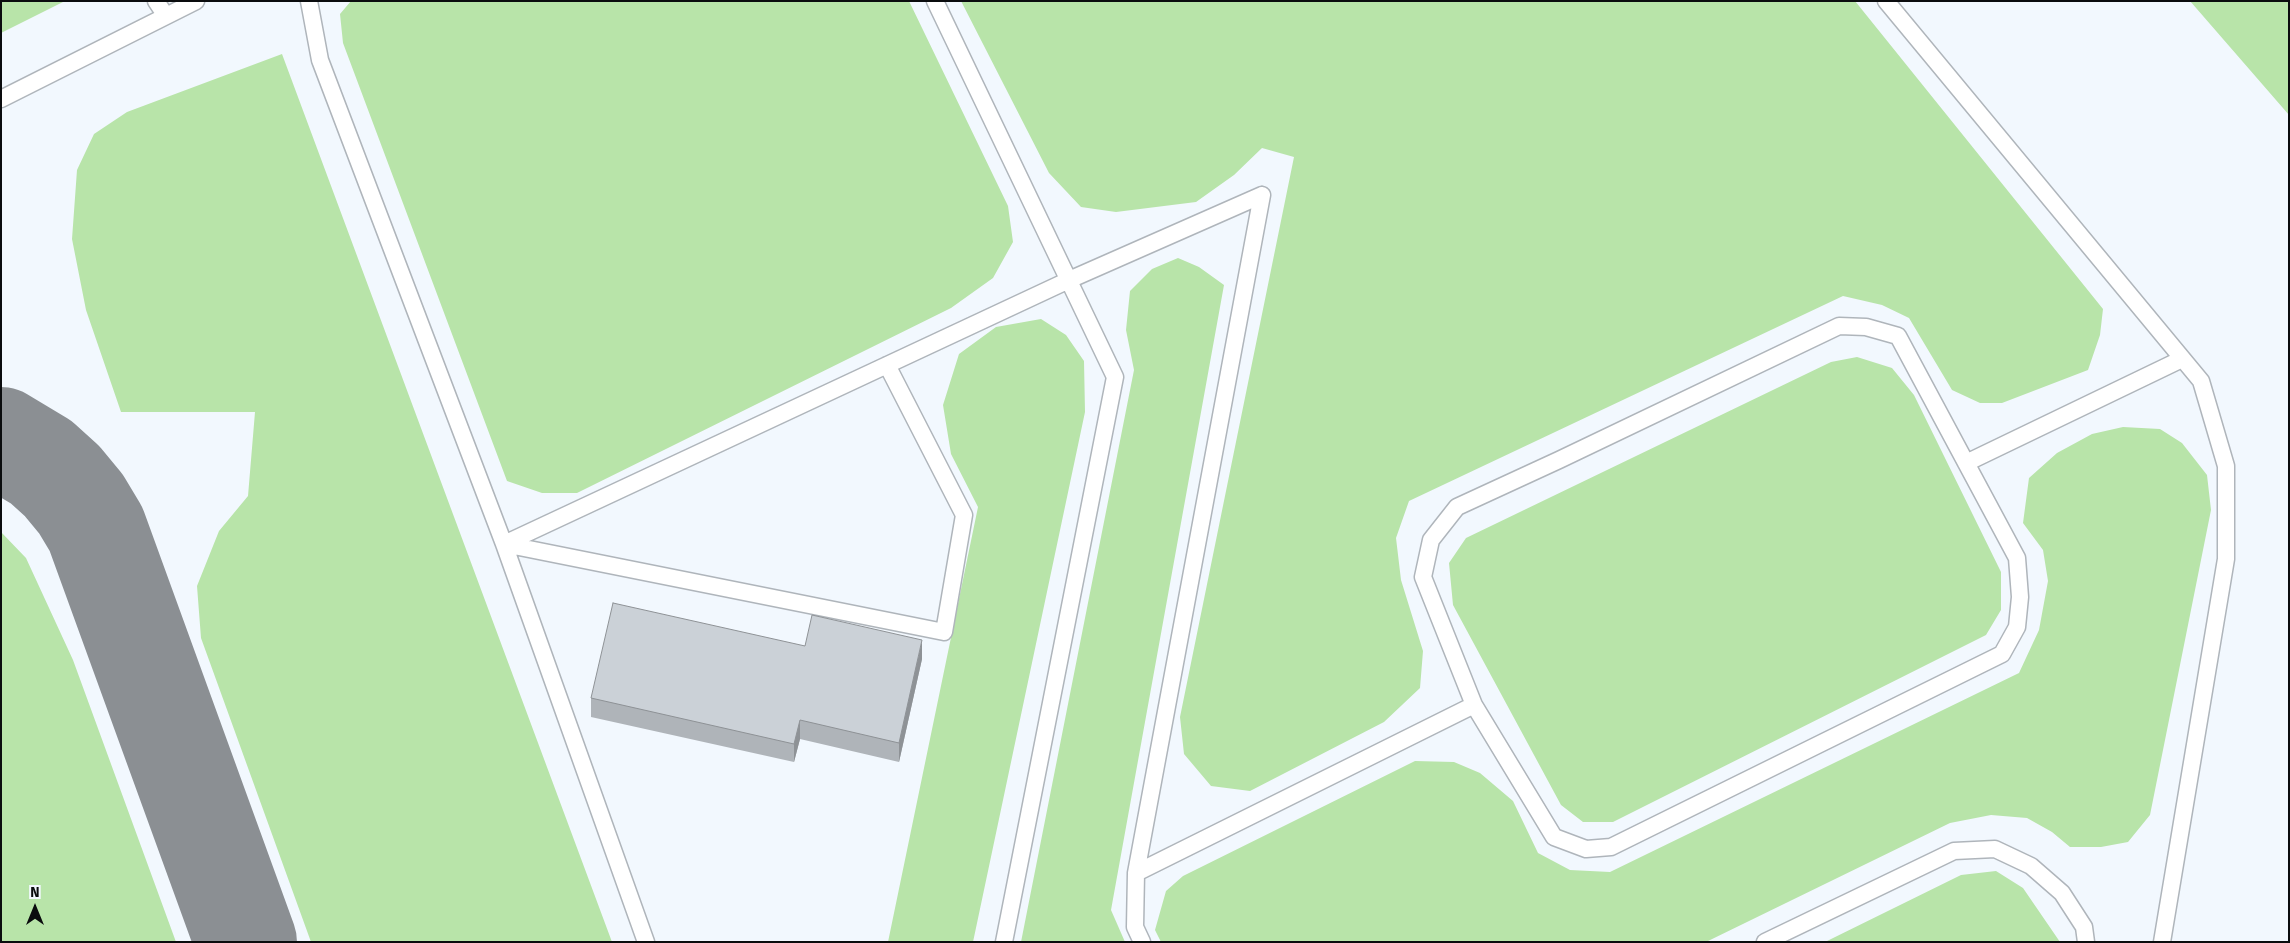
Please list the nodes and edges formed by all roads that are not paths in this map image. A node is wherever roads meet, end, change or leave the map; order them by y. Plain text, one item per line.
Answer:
1 (156, 1) edge
2 (196, 1) edge
3 (309, 1) edge
4 (935, 1) edge
5 (1886, 1) edge
6 (166, 16) junction
7 (1, 99) edge
8 (1069, 280) junction
9 (2182, 360) junction
10 (887, 365) junction
11 (1966, 463) junction
12 (504, 544) junction
13 (1474, 705) junction
14 (1136, 872) junction
15 (2161, 941) edge
16 (646, 942) edge
17 (1004, 942) edge
18 (1142, 942) edge
19 (1765, 942) edge
20 (2086, 942) edge

1 - 6 lane
2 - 6 lane
3 - 12 lane
4 - 8 lane
5 - 9 lane
6 - 7 lane
8 - 10 lane
8 - 14 lane
8 - 17 lane
9 - 11 lane
9 - 15 lane
10 - 12 lane
10 - 12 lane
11 - 13 lane
11 - 13 lane
12 - 16 lane
13 - 14 lane
14 - 18 lane
19 - 20 lane

